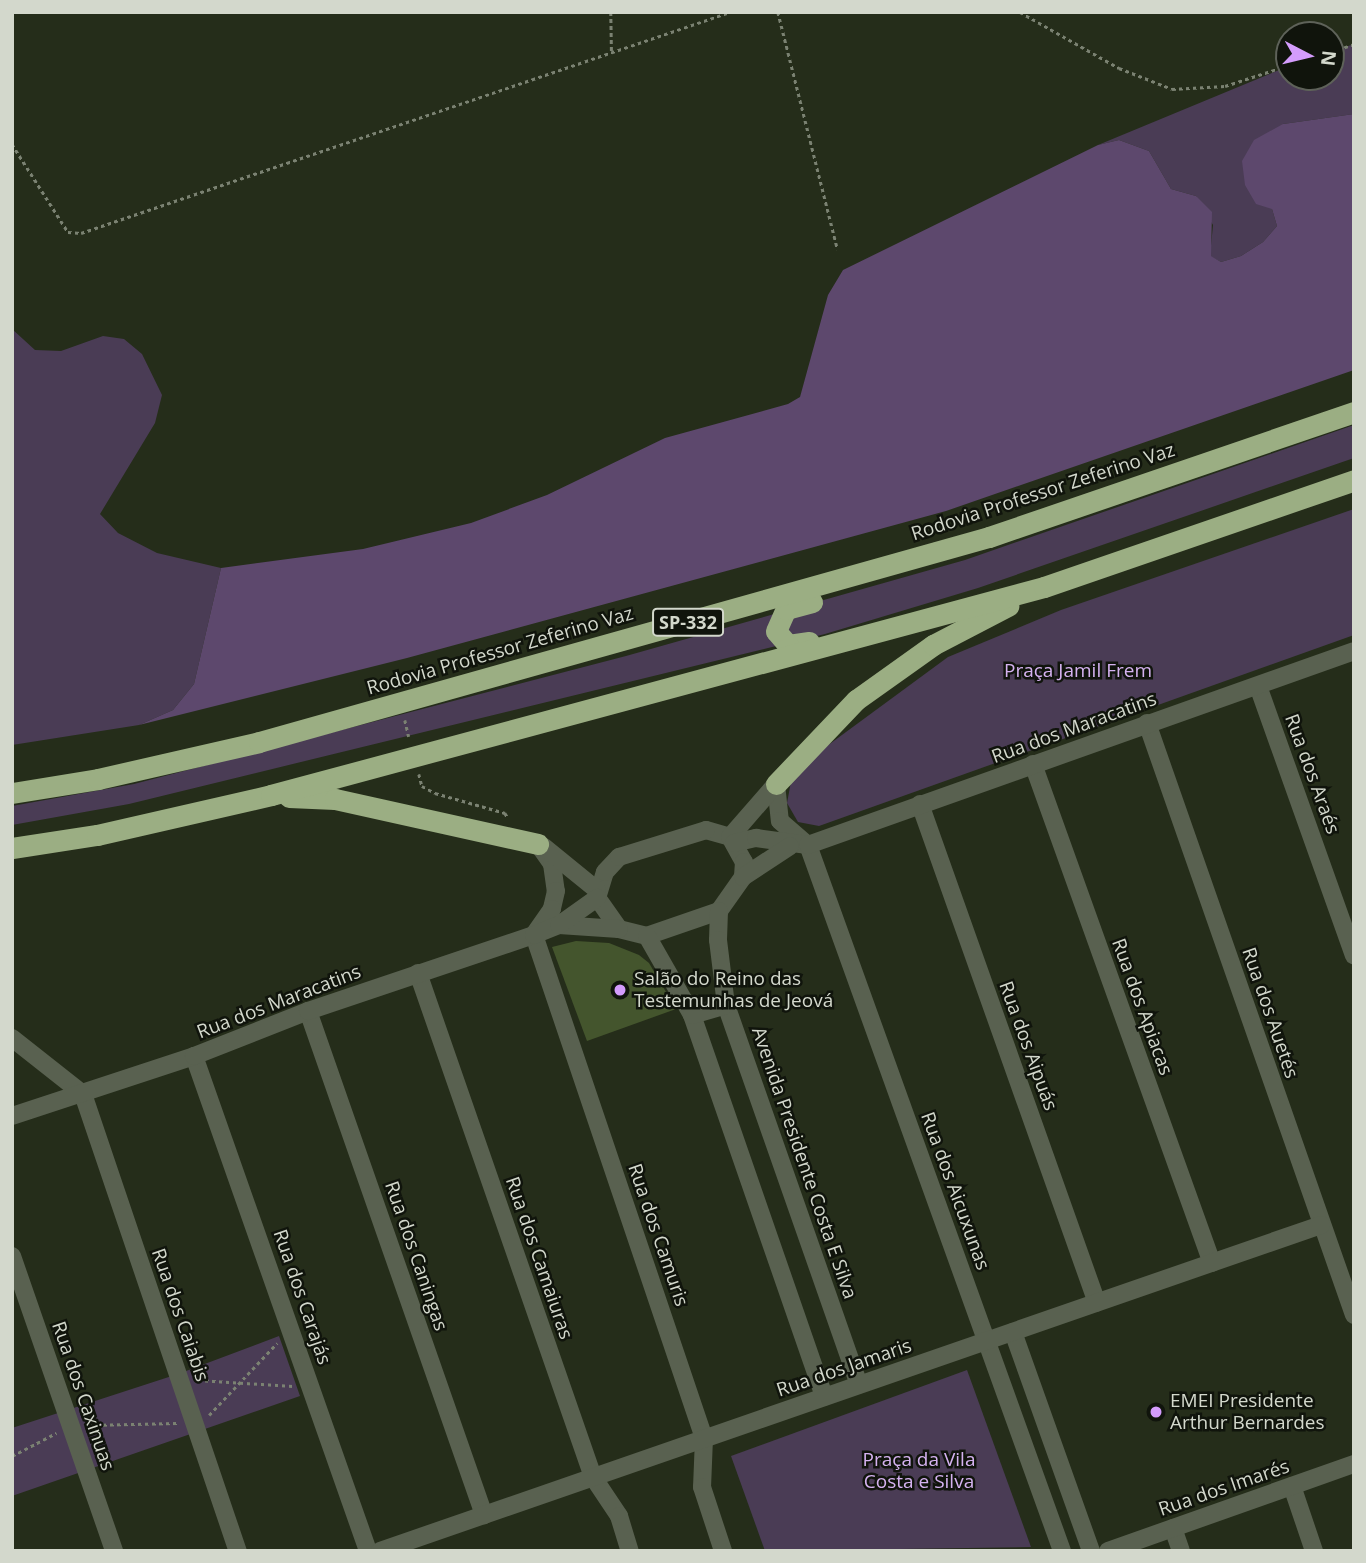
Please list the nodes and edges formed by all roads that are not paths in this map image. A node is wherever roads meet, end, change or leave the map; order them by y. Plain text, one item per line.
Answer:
1 (1354, 412) edge
2 (1275, 439) junction
3 (1349, 481) edge
4 (1044, 587) junction
5 (1354, 651) edge
6 (1258, 686) junction
7 (1147, 723) junction
8 (1033, 764) junction
9 (776, 784) junction
10 (12, 793) edge
11 (271, 796) junction
12 (920, 804) junction
13 (732, 840) junction
14 (529, 842) junction
15 (799, 845) junction
16 (12, 848) edge
17 (743, 877) junction
18 (597, 894) junction
19 (719, 911) junction
20 (559, 925) junction
21 (620, 929) junction
22 (534, 935) junction
23 (648, 936) junction
24 (1354, 955) edge
25 (418, 974) junction
26 (726, 1005) junction
27 (308, 1011) junction
28 (692, 1015) junction
29 (12, 1038) edge
30 (194, 1056) junction
31 (83, 1094) junction
32 (12, 1116) edge
33 (1321, 1225) junction
34 (12, 1256) edge
35 (1212, 1263) junction
36 (1097, 1303) junction
37 (1354, 1315) edge
38 (1013, 1332) junction
39 (987, 1341) junction
40 (859, 1384) junction
41 (824, 1397) junction
42 (704, 1438) junction
43 (1354, 1464) edge
44 (593, 1477) junction
45 (1292, 1486) junction
46 (484, 1515) junction
47 (1172, 1528) junction
48 (114, 1551) edge
49 (239, 1551) edge
50 (368, 1551) edge
51 (380, 1551) edge
52 (630, 1551) edge
53 (723, 1551) edge
54 (1062, 1551) edge
55 (1091, 1551) edge
56 (1108, 1551) edge
57 (1181, 1551) edge
58 (1314, 1551) edge

1 - 2 highway, Rodovia Professor Zeferino Vaz / SP-332
2 - 3 highway
2 - 10 highway, Rodovia Professor Zeferino Vaz / SP-332
3 - 4 highway
4 - 9 highway
4 - 11 highway
5 - 6 street, Rua dos Maracatins
6 - 7 street, Rua dos Maracatins
6 - 24 street, Rua dos Araés
7 - 8 street, Rua dos Maracatins
7 - 33 street, Rua dos Auetés
8 - 12 street, Rua dos Maracatins
8 - 35 street, Rua dos Apiacas
9 - 13 street
9 - 15 street
11 - 14 highway
11 - 16 highway
12 - 15 street, Rua dos Maracatins
12 - 36 street, Rua dos Aipuás
13 - 15 street
13 - 17 street
13 - 18 street
14 - 18 street
14 - 22 street
15 - 17 street, Rua dos Maracatins
15 - 39 street, Rua dos Aicuxunas
17 - 19 street
18 - 20 street, Rua dos Maracatins
18 - 21 street
19 - 23 street
19 - 26 street, Avenida Presidente Costa E Silva
20 - 21 street, Rua dos Maracatins
20 - 22 street, Rua dos Maracatins
21 - 23 street
22 - 25 street, Rua dos Maracatins
22 - 42 street, Rua dos Camuris
23 - 28 street
25 - 27 street, Rua dos Maracatins
25 - 44 street, Rua dos Camaiuras
26 - 28 street
26 - 40 street, Avenida Presidente Costa E Silva
27 - 30 street, Rua dos Maracatins
27 - 46 street, Rua dos Caningas
28 - 41 street
29 - 31 street
30 - 31 street, Rua dos Maracatins
30 - 50 street, Rua dos Carajás
31 - 32 street, Rua dos Maracatins
31 - 49 street, Rua dos Caiabis
33 - 35 street, Rua dos Jamaris
33 - 37 street, Rua dos Auetés
34 - 48 street, Rua dos Caxinuas
35 - 36 street, Rua dos Jamaris
36 - 38 street, Rua dos Jamaris
38 - 39 street, Rua dos Jamaris
38 - 55 street
39 - 40 street, Rua dos Jamaris
39 - 54 street, Rua dos Aicuxunas
40 - 41 street, Rua dos Jamaris
41 - 42 street, Rua dos Jamaris
42 - 44 street, Rua dos Jamaris
42 - 53 street, Rua dos Camuris
43 - 45 street, Rua dos Imarés
44 - 46 street, Rua dos Jamaris
44 - 52 street, Rua dos Camaiuras
45 - 47 street, Rua dos Imarés
45 - 58 street
46 - 51 street, Rua dos Jamaris
47 - 56 street, Rua dos Imarés
47 - 57 street

